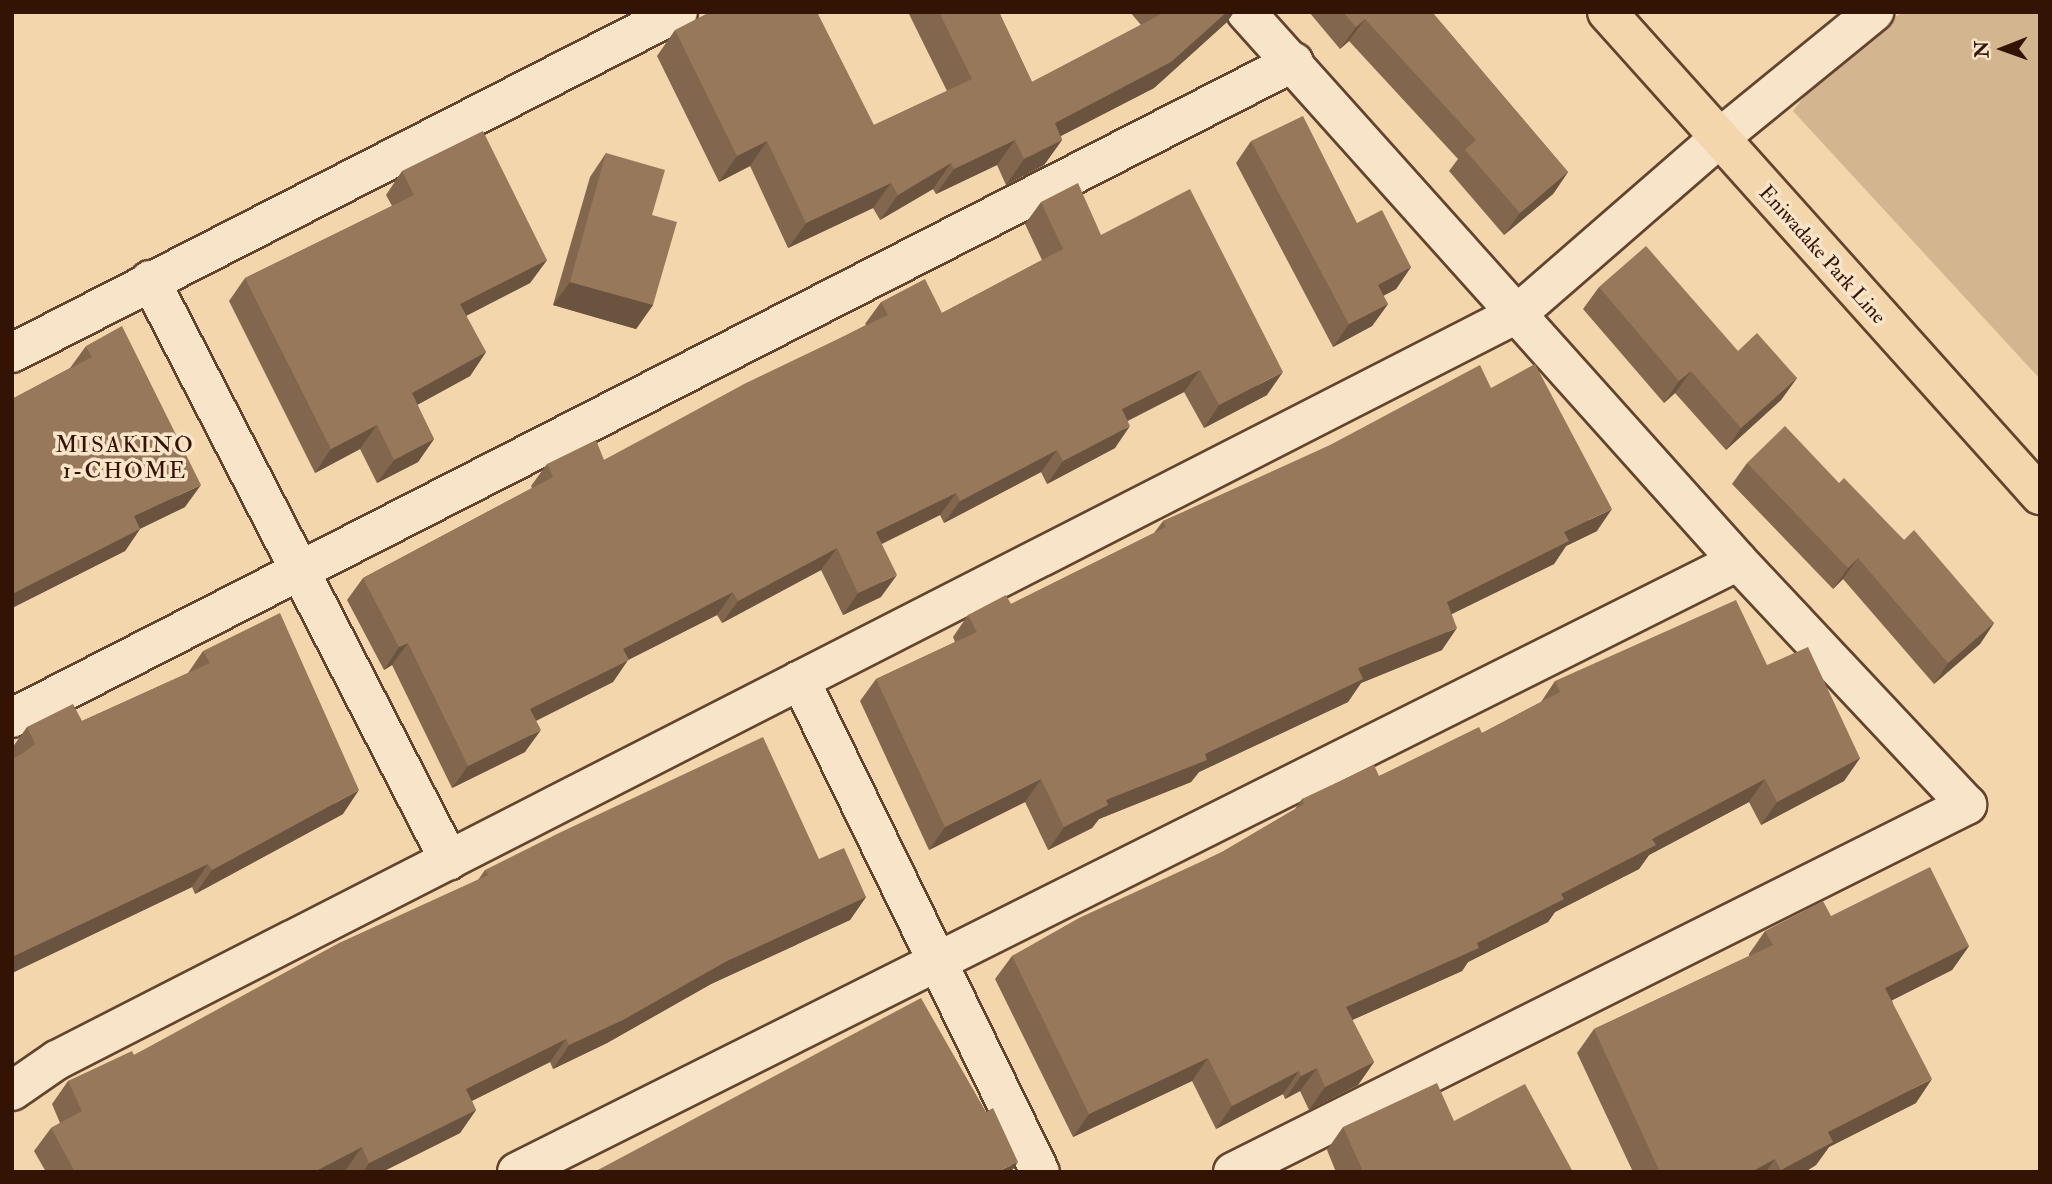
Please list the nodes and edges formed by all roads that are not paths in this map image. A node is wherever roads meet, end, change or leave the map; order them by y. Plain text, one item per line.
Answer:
1 (678, 12) edge
2 (1246, 12) edge
3 (1607, 12) edge
4 (1874, 12) edge
5 (1294, 62) junction
6 (1717, 140) junction
7 (150, 280) junction
8 (1517, 314) junction
9 (12, 353) edge
10 (2040, 495) edge
11 (1738, 561) junction
12 (298, 574) junction
13 (800, 680) junction
14 (12, 718) edge
15 (449, 860) junction
16 (935, 961) junction
17 (12, 1091) edge
18 (517, 1172) edge
19 (1040, 1172) edge
20 (1233, 1172) edge

1 - 7 street
2 - 5 street
3 - 6 main road, Eniwadake Park Line
4 - 6 street
5 - 8 street
5 - 12 street
6 - 8 street
6 - 10 main road, Eniwadake Park Line
7 - 9 street
7 - 12 street
8 - 11 street
8 - 13 street
11 - 16 street
11 - 20 street
12 - 14 street
12 - 15 street
13 - 15 street
13 - 16 street
15 - 17 street
16 - 18 street
16 - 19 street

